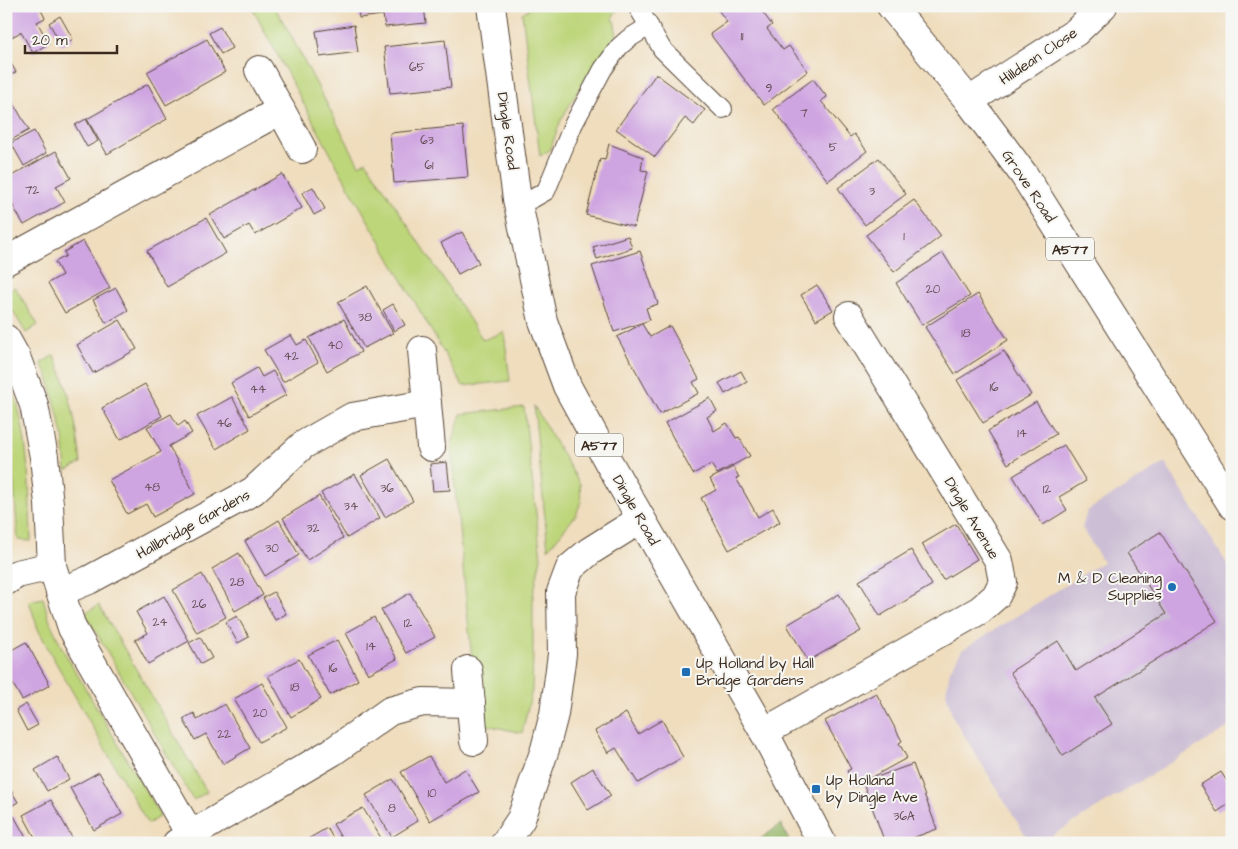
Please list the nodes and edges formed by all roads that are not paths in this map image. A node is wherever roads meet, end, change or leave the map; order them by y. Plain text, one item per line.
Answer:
1 (491, 6) edge
2 (637, 6) edge
3 (890, 6) edge
4 (1103, 6) edge
5 (649, 26) junction
6 (259, 70) dead end
7 (969, 101) junction
8 (723, 108) dead end
9 (280, 110) junction
10 (302, 149) dead end
11 (517, 199) junction
12 (6, 261) edge
13 (848, 316) dead end
14 (6, 339) edge
15 (422, 350) dead end
16 (427, 404) junction
17 (431, 447) dead end
18 (1232, 505) edge
19 (641, 519) junction
20 (52, 566) junction
21 (6, 581) edge
22 (60, 592) junction
23 (468, 670) dead end
24 (471, 702) junction
25 (764, 732) junction
26 (474, 741) dead end
27 (188, 840) edge
28 (505, 843) edge
29 (822, 843) edge

1 - 11 street, Dingle Road / A577
2 - 5 lane
3 - 7 street, Grove Road / A577
4 - 7 street, Hilldean Close
5 - 8 lane
5 - 11 lane
6 - 9 street
7 - 18 street, Grove Road / A577
9 - 10 street
9 - 12 street
11 - 19 street, Dingle Road / A577
13 - 25 street, Dingle Avenue
14 - 20 street
15 - 16 street
16 - 17 street
16 - 22 street, Hallbridge Gardens
19 - 25 street, Dingle Road / A577
19 - 28 street
20 - 21 street
20 - 22 street
22 - 27 street
23 - 24 street
24 - 26 street
24 - 27 street
25 - 29 street, Dingle Road / A577

